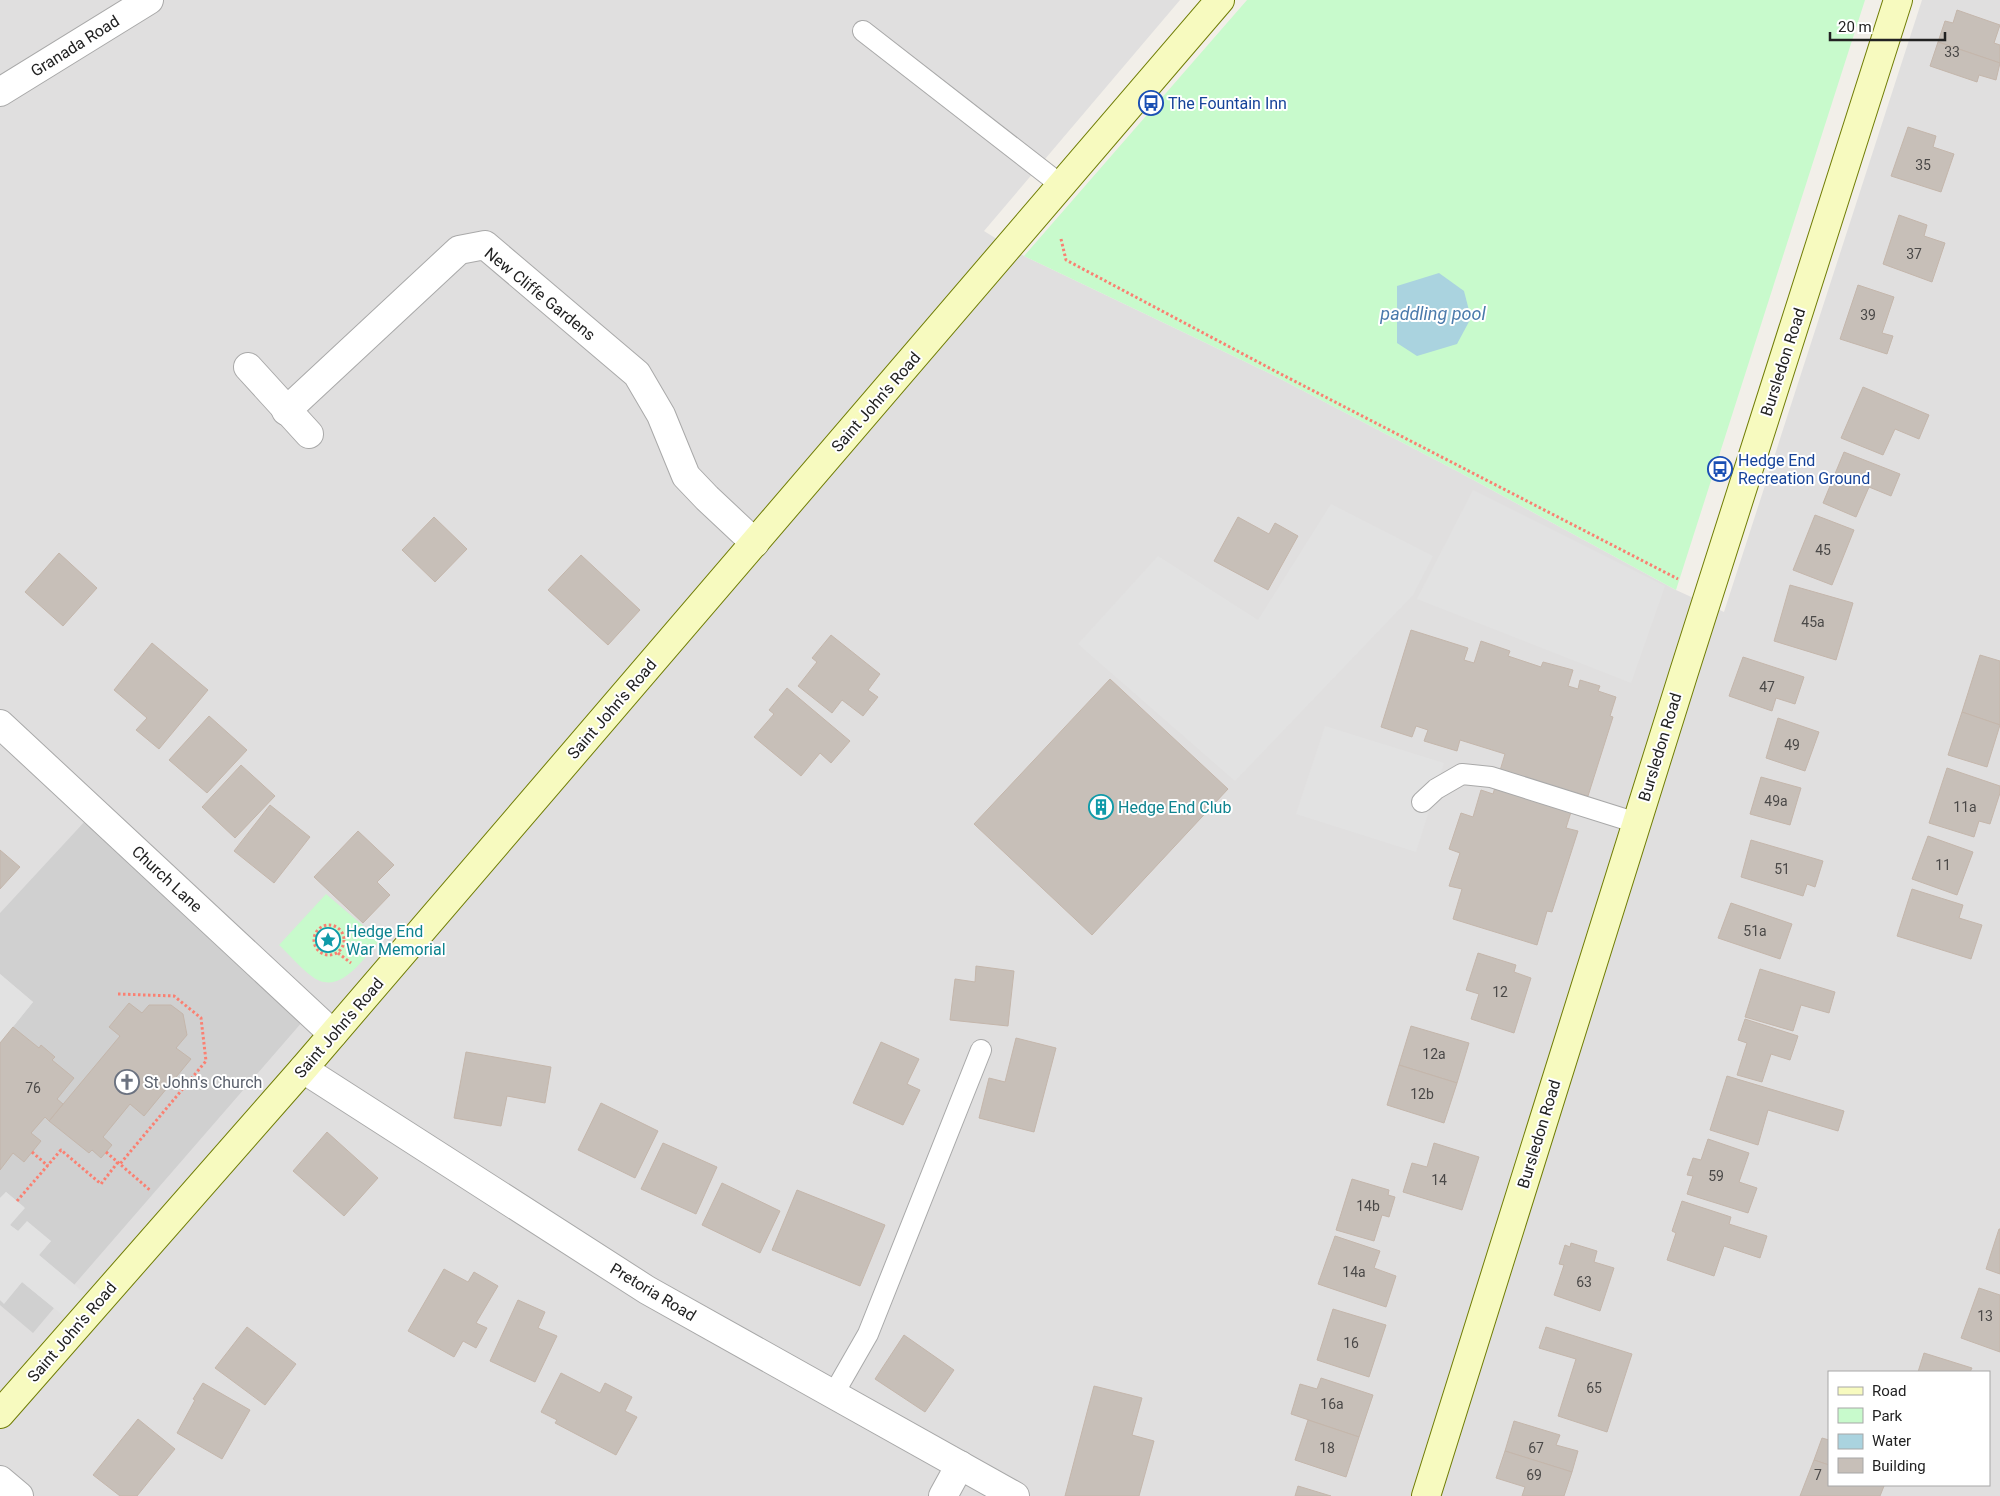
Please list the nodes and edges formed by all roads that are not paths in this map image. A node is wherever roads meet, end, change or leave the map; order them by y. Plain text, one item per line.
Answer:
1 (150, 0) edge
2 (1220, 0) edge
3 (1898, 0) edge
4 (863, 31) dead end
5 (0, 92) edge
6 (1053, 195) junction
7 (248, 367) dead end
8 (286, 411) junction
9 (309, 434) dead end
10 (755, 542) junction
11 (0, 724) edge
12 (1422, 802) dead end
13 (1637, 823) junction
14 (333, 1034) junction
15 (981, 1050) dead end
16 (303, 1069) junction
17 (833, 1395) junction
18 (0, 1414) edge
19 (960, 1465) junction
20 (0, 1480) edge
21 (19, 1496) edge
22 (943, 1496) edge
23 (1015, 1496) edge
24 (1426, 1496) edge

1 - 5 street, Granada Road
2 - 6 main road, Saint John's Road
3 - 13 main road, Bursledon Road
4 - 6 lane
6 - 10 main road, Saint John's Road
7 - 8 street
8 - 9 street
8 - 10 street, New Cliffe Gardens
10 - 14 main road, Saint John's Road
11 - 14 street, Church Lane
12 - 13 lane
13 - 24 main road, Bursledon Road
14 - 16 main road, Saint John's Road
15 - 17 lane
16 - 17 street, Pretoria Road
16 - 18 main road, Saint John's Road
17 - 19 street, Pretoria Road
19 - 22 street
19 - 23 street, Pretoria Road
20 - 21 street

